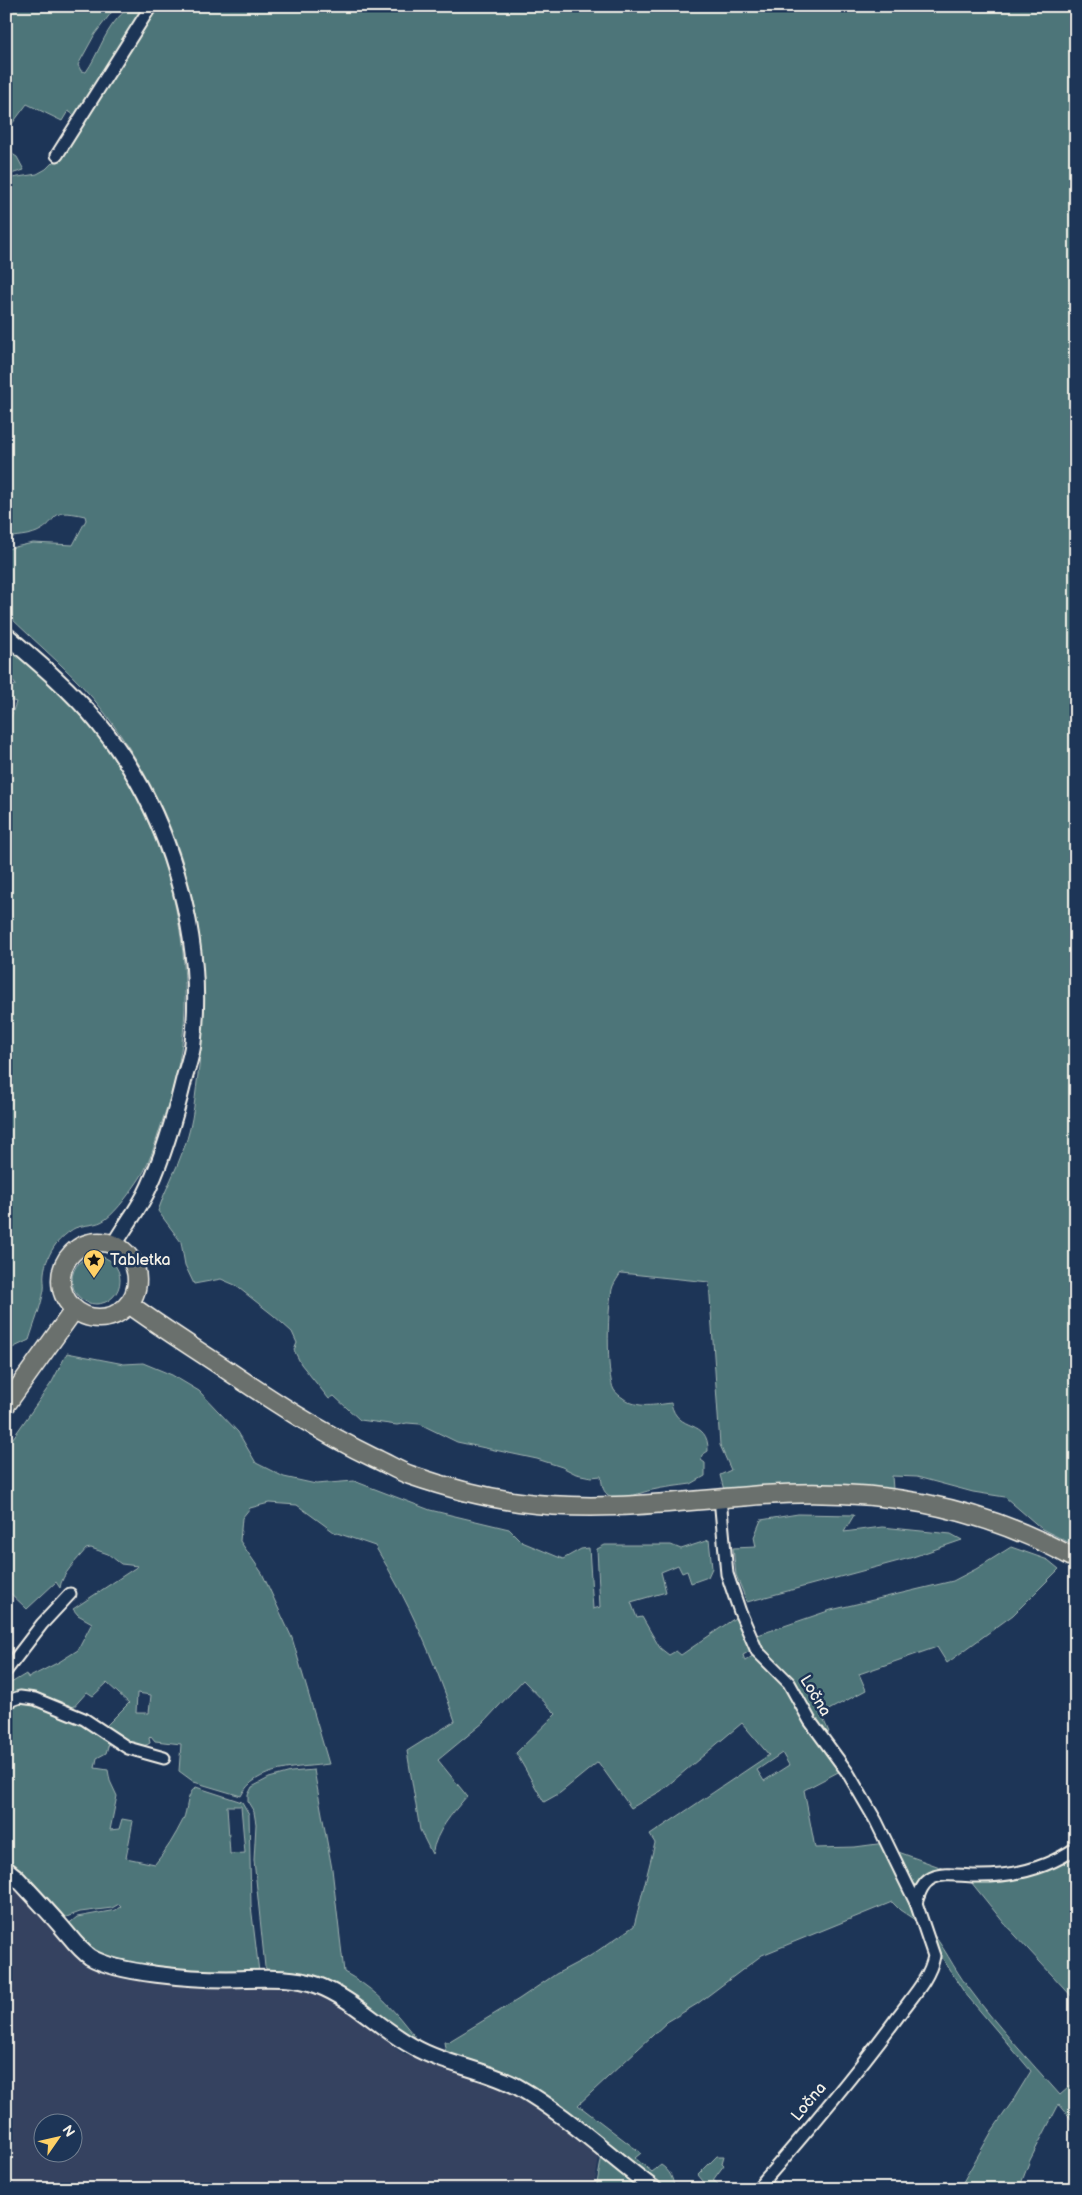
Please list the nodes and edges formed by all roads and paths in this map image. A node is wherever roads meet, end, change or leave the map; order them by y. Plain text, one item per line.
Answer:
1 (151, 6) edge
2 (57, 155) dead end
3 (6, 635) edge
4 (114, 1245) junction
5 (129, 1304) junction
6 (74, 1310) junction
7 (6, 1405) edge
8 (720, 1498) junction
9 (1076, 1559) edge
10 (70, 1594) dead end
11 (6, 1671) edge
12 (6, 1702) edge
13 (164, 1758) dead end
14 (1076, 1848) edge
15 (6, 1869) edge
16 (916, 1903) junction
17 (654, 2189) edge
18 (757, 2189) edge

1 - 2 street
3 - 4 street
4 - 5 main road
4 - 6 main road
5 - 6 main road
5 - 8 main road
6 - 7 main road
8 - 9 main road
8 - 16 street, Ločna
10 - 11 street
12 - 13 street
14 - 16 street
15 - 17 street
16 - 18 street, Ločna

